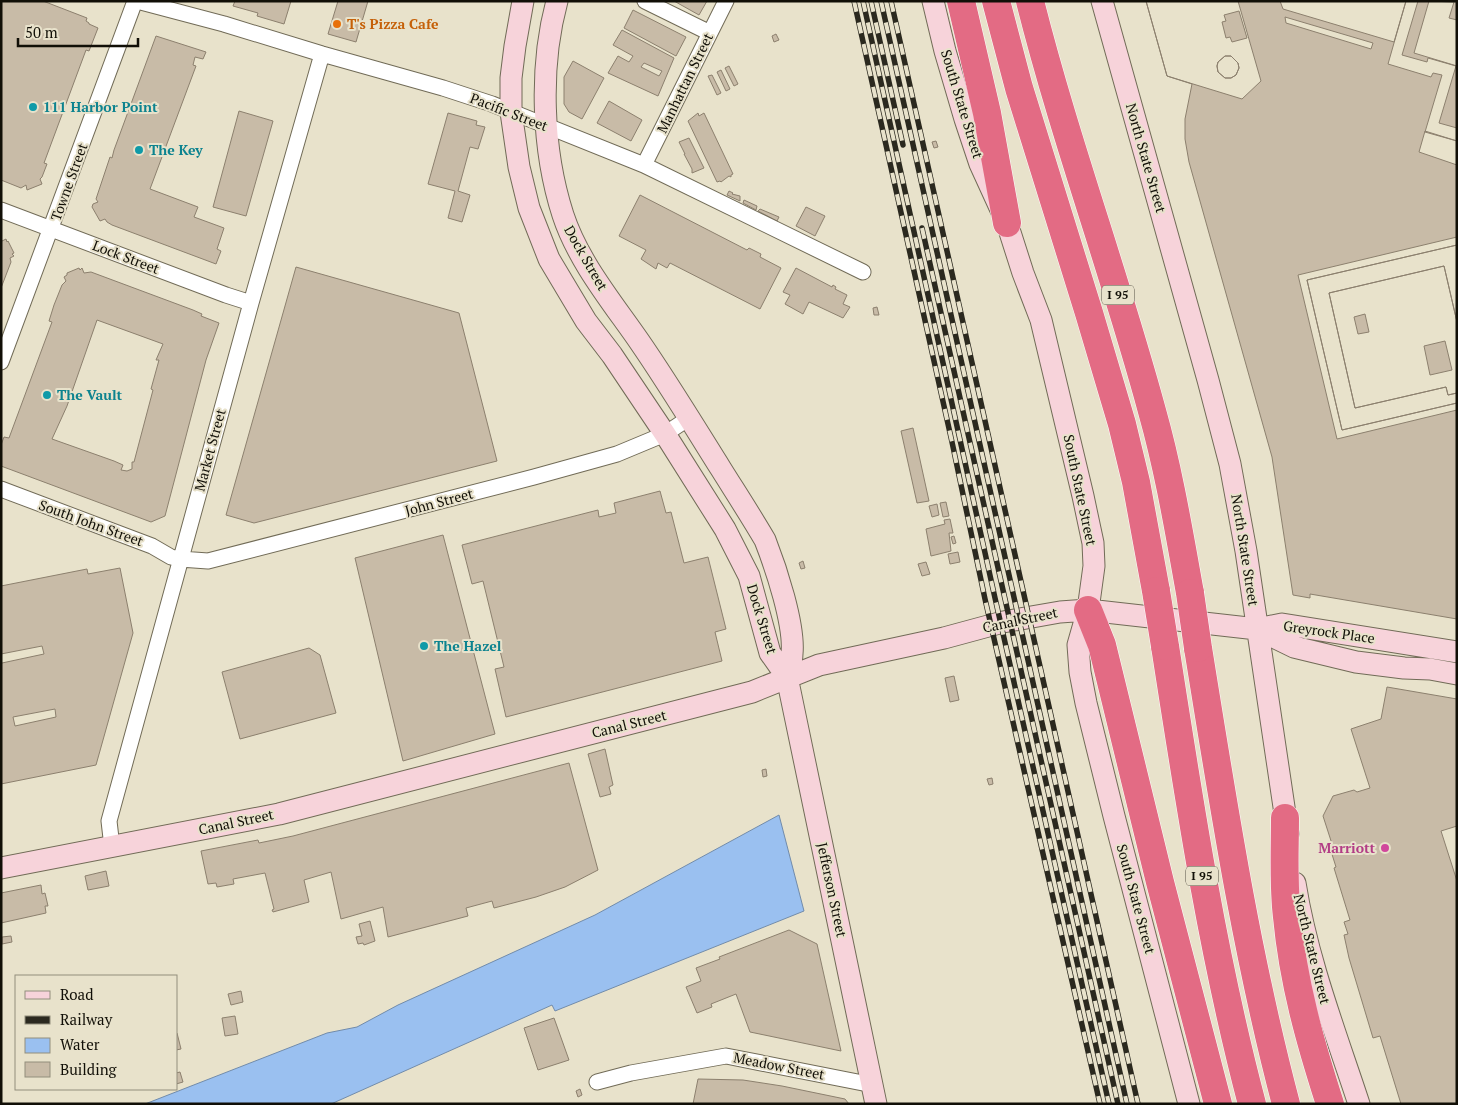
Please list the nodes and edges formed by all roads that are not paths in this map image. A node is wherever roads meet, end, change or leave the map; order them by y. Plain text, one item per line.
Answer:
1 (136, 1) edge
2 (523, 1) edge
3 (557, 1) edge
4 (644, 1) edge
5 (726, 1) edge
6 (933, 1) edge
7 (961, 1) edge
8 (996, 1) edge
9 (1030, 1) edge
10 (1102, 1) edge
11 (710, 32) junction
12 (322, 54) junction
13 (511, 112) junction
14 (547, 127) junction
15 (644, 165) junction
16 (1, 210) edge
17 (1007, 223) junction
18 (51, 229) junction
19 (863, 272) dead end
20 (251, 303) junction
21 (1, 362) edge
22 (689, 418) junction
23 (665, 434) junction
24 (1, 489) edge
25 (180, 559) junction
26 (1088, 610) junction
27 (1257, 628) junction
28 (1457, 652) edge
29 (1457, 674) edge
30 (787, 677) junction
31 (1285, 818) junction
32 (112, 846) junction
33 (1, 868) edge
34 (597, 1082) dead end
35 (874, 1094) edge
36 (1189, 1104) edge
37 (1218, 1104) edge
38 (1252, 1104) edge
39 (1286, 1104) edge
40 (1330, 1104) edge
41 (1359, 1104) edge

1 - 12 street, Pacific Street
1 - 18 street, Towne Street
2 - 13 street, Dock Street
3 - 14 street, Dock Street
4 - 11 street
5 - 11 street, Manhattan Street
6 - 17 street, South State Street
7 - 17 highway
8 - 38 highway, I 95, bridge
9 - 39 highway, I 95, bridge
10 - 27 street, North State Street
11 - 15 street, Manhattan Street
12 - 13 street, Pacific Street
12 - 20 street, Market Street
13 - 14 street, Pacific Street
13 - 23 street, Dock Street
14 - 15 street, Pacific Street
14 - 22 street, Dock Street
15 - 19 street, Pacific Street
16 - 18 street, Lock Street
17 - 26 street, South State Street
18 - 20 street, Lock Street
18 - 21 street, Towne Street
20 - 25 street, Market Street
22 - 23 street, John Street
22 - 30 street, Dock Street
23 - 25 street, John Street
23 - 30 street, Dock Street
24 - 25 street, South John Street
25 - 32 street, Market Street
26 - 27 street, Canal Street
26 - 30 street, Canal Street
26 - 36 street, South State Street
26 - 37 highway
27 - 28 street, Greyrock Place
27 - 29 street, Greyrock Place
27 - 31 street, North State Street
30 - 32 street, Canal Street
30 - 35 street, Jefferson Street
31 - 40 highway
31 - 41 street, North State Street
32 - 33 street, Canal Street
34 - 35 street, Meadow Street

